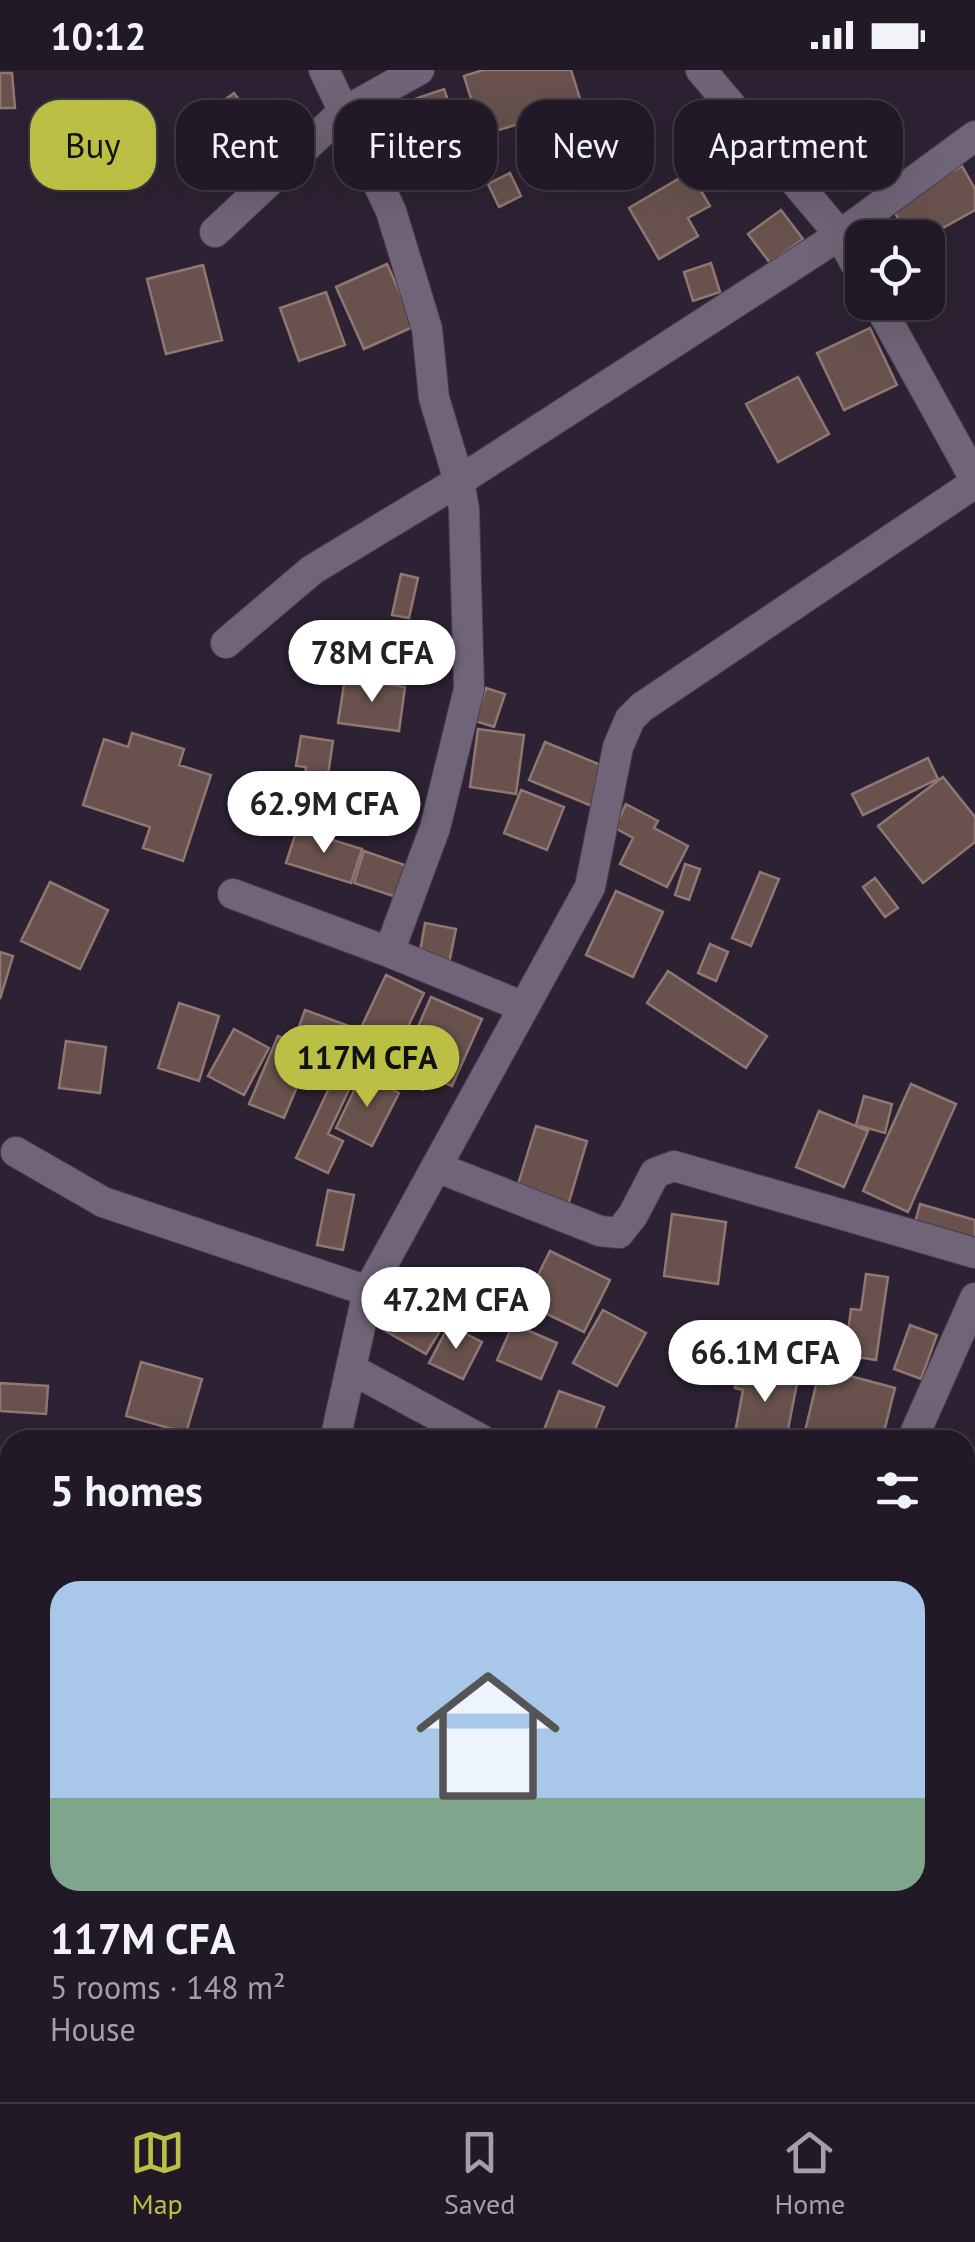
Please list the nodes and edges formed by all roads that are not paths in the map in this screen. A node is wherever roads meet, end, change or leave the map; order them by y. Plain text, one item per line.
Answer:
1 (324, 70) edge
2 (419, 70) edge
3 (702, 70) edge
4 (337, 100) edge
5 (365, 100) edge
6 (334, 121) edge
7 (975, 136) edge
8 (380, 190) edge
9 (216, 232) dead end
10 (840, 235) junction
11 (845, 244) edge
12 (887, 320) edge
13 (460, 481) junction
14 (975, 481) edge
15 (226, 643) dead end
16 (233, 894) dead end
17 (390, 952) junction
18 (524, 1007) junction
19 (16, 1152) dead end
20 (436, 1166) junction
21 (975, 1252) edge
22 (368, 1291) junction
23 (975, 1298) edge
24 (351, 1369) junction
25 (337, 1430) edge
26 (464, 1430) edge
27 (916, 1430) edge

1 - 4 street
2 - 5 street
3 - 10 street
6 - 9 street
7 - 10 street
8 - 13 street
10 - 11 street
10 - 13 street
12 - 14 street
13 - 15 street
13 - 17 street
14 - 18 street
16 - 17 street
17 - 18 street
18 - 20 street
19 - 22 street
20 - 21 street
20 - 22 street
22 - 24 street
23 - 27 street
24 - 25 street
24 - 26 street

